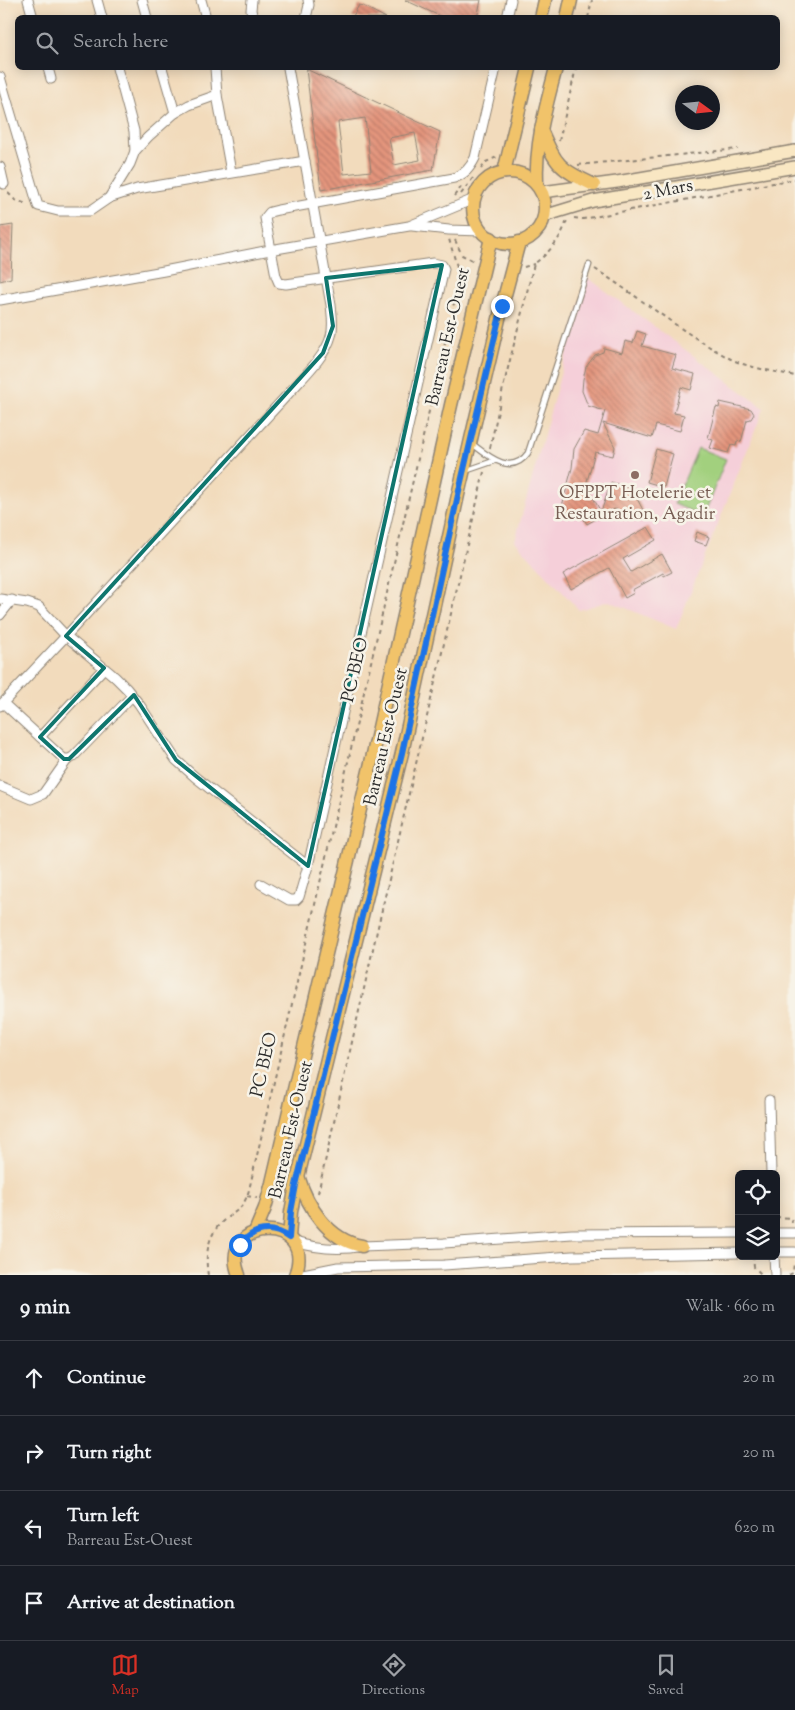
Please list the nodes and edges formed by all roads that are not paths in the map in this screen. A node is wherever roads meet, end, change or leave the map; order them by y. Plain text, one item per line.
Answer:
1 (28, 0) edge
2 (97, 0) edge
3 (142, 0) edge
4 (201, 0) edge
5 (252, 0) edge
6 (308, 0) edge
7 (511, 0) edge
8 (545, 0) edge
9 (571, 0) edge
10 (32, 15) edge
11 (101, 15) edge
12 (146, 15) edge
13 (205, 15) edge
14 (252, 15) edge
15 (307, 15) edge
16 (508, 15) edge
17 (542, 15) edge
18 (568, 15) edge
19 (49, 70) edge
20 (118, 70) edge
21 (163, 70) edge
22 (215, 70) edge
23 (288, 70) edge
24 (496, 70) edge
25 (529, 70) edge
26 (556, 70) edge
27 (0, 77) edge
28 (52, 79) dead end
29 (217, 95) junction
30 (175, 113) junction
31 (541, 129) junction
32 (135, 150) junction
33 (795, 151) edge
34 (305, 161) junction
35 (795, 167) edge
36 (0, 168) edge
37 (231, 172) junction
38 (504, 172) junction
39 (2, 181) edge
40 (594, 186) junction
41 (539, 188) junction
42 (109, 198) junction
43 (474, 199) junction
44 (311, 203) junction
45 (544, 216) junction
46 (409, 226) junction
47 (486, 235) junction
48 (319, 242) junction
49 (519, 242) junction
50 (270, 250) junction
51 (589, 265) road end
52 (326, 278) junction
53 (0, 300) edge
54 (470, 442) junction
55 (494, 461) junction
56 (463, 471) junction
57 (0, 599) edge
58 (12, 600) junction
59 (0, 615) edge
60 (66, 636) junction
61 (104, 668) junction
62 (132, 696) junction
63 (2, 705) edge
64 (40, 737) junction
65 (66, 760) junction
66 (0, 786) edge
67 (308, 866) junction
68 (261, 884) dead end
69 (769, 1100) dead end
70 (772, 1170) edge
71 (298, 1176) junction
72 (255, 1232) junction
73 (780, 1233) edge
74 (794, 1233) edge
75 (735, 1234) edge
76 (290, 1240) junction
77 (362, 1246) junction
78 (780, 1252) edge
79 (794, 1252) edge
80 (735, 1253) edge
81 (774, 1260) edge
82 (239, 1275) edge
83 (296, 1275) edge
84 (775, 1275) edge

1 - 10 street
2 - 11 street
3 - 12 street
4 - 13 street
5 - 14 street
6 - 15 street
7 - 16 street
8 - 17 main road
9 - 18 main road
19 - 28 street
20 - 32 street
21 - 30 street
22 - 29 street
23 - 34 street
24 - 44 street
25 - 38 main road
26 - 31 main road
27 - 42 street
29 - 30 street
29 - 37 street
30 - 32 street
31 - 40 main road
31 - 41 main road
32 - 42 street
33 - 40 street
34 - 37 street
34 - 44 street
35 - 45 street
36 - 39 street
37 - 42 street
38 - 41 main road
38 - 43 main road
40 - 41 street
41 - 45 main road
43 - 46 street
43 - 47 main road
44 - 48 street
44 - 50 street
45 - 49 main road
46 - 47 street
46 - 48 street
47 - 49 main road
47 - 72 main road, Barreau Est-Ouest
48 - 50 street
48 - 52 street
49 - 54 main road, Barreau Est-Ouest
50 - 52 street
50 - 53 street
51 - 55 lane
52 - 60 street
52 - 67 street
54 - 55 lane
54 - 56 main road, Barreau Est-Ouest
55 - 56 lane
56 - 71 main road, Barreau Est-Ouest
57 - 58 street
58 - 59 street
58 - 60 street
60 - 61 street
60 - 63 street
61 - 62 street
61 - 64 street
62 - 65 street
62 - 67 street
63 - 64 street
64 - 65 street
65 - 66 street
67 - 68 street
69 - 70 street
71 - 76 main road, Barreau Est-Ouest
71 - 77 main road
72 - 76 main road
72 - 82 main road
73 - 74 street
75 - 77 street
76 - 77 street
76 - 83 main road, Barreau Est-Ouest
78 - 79 street
80 - 83 street
81 - 84 street

